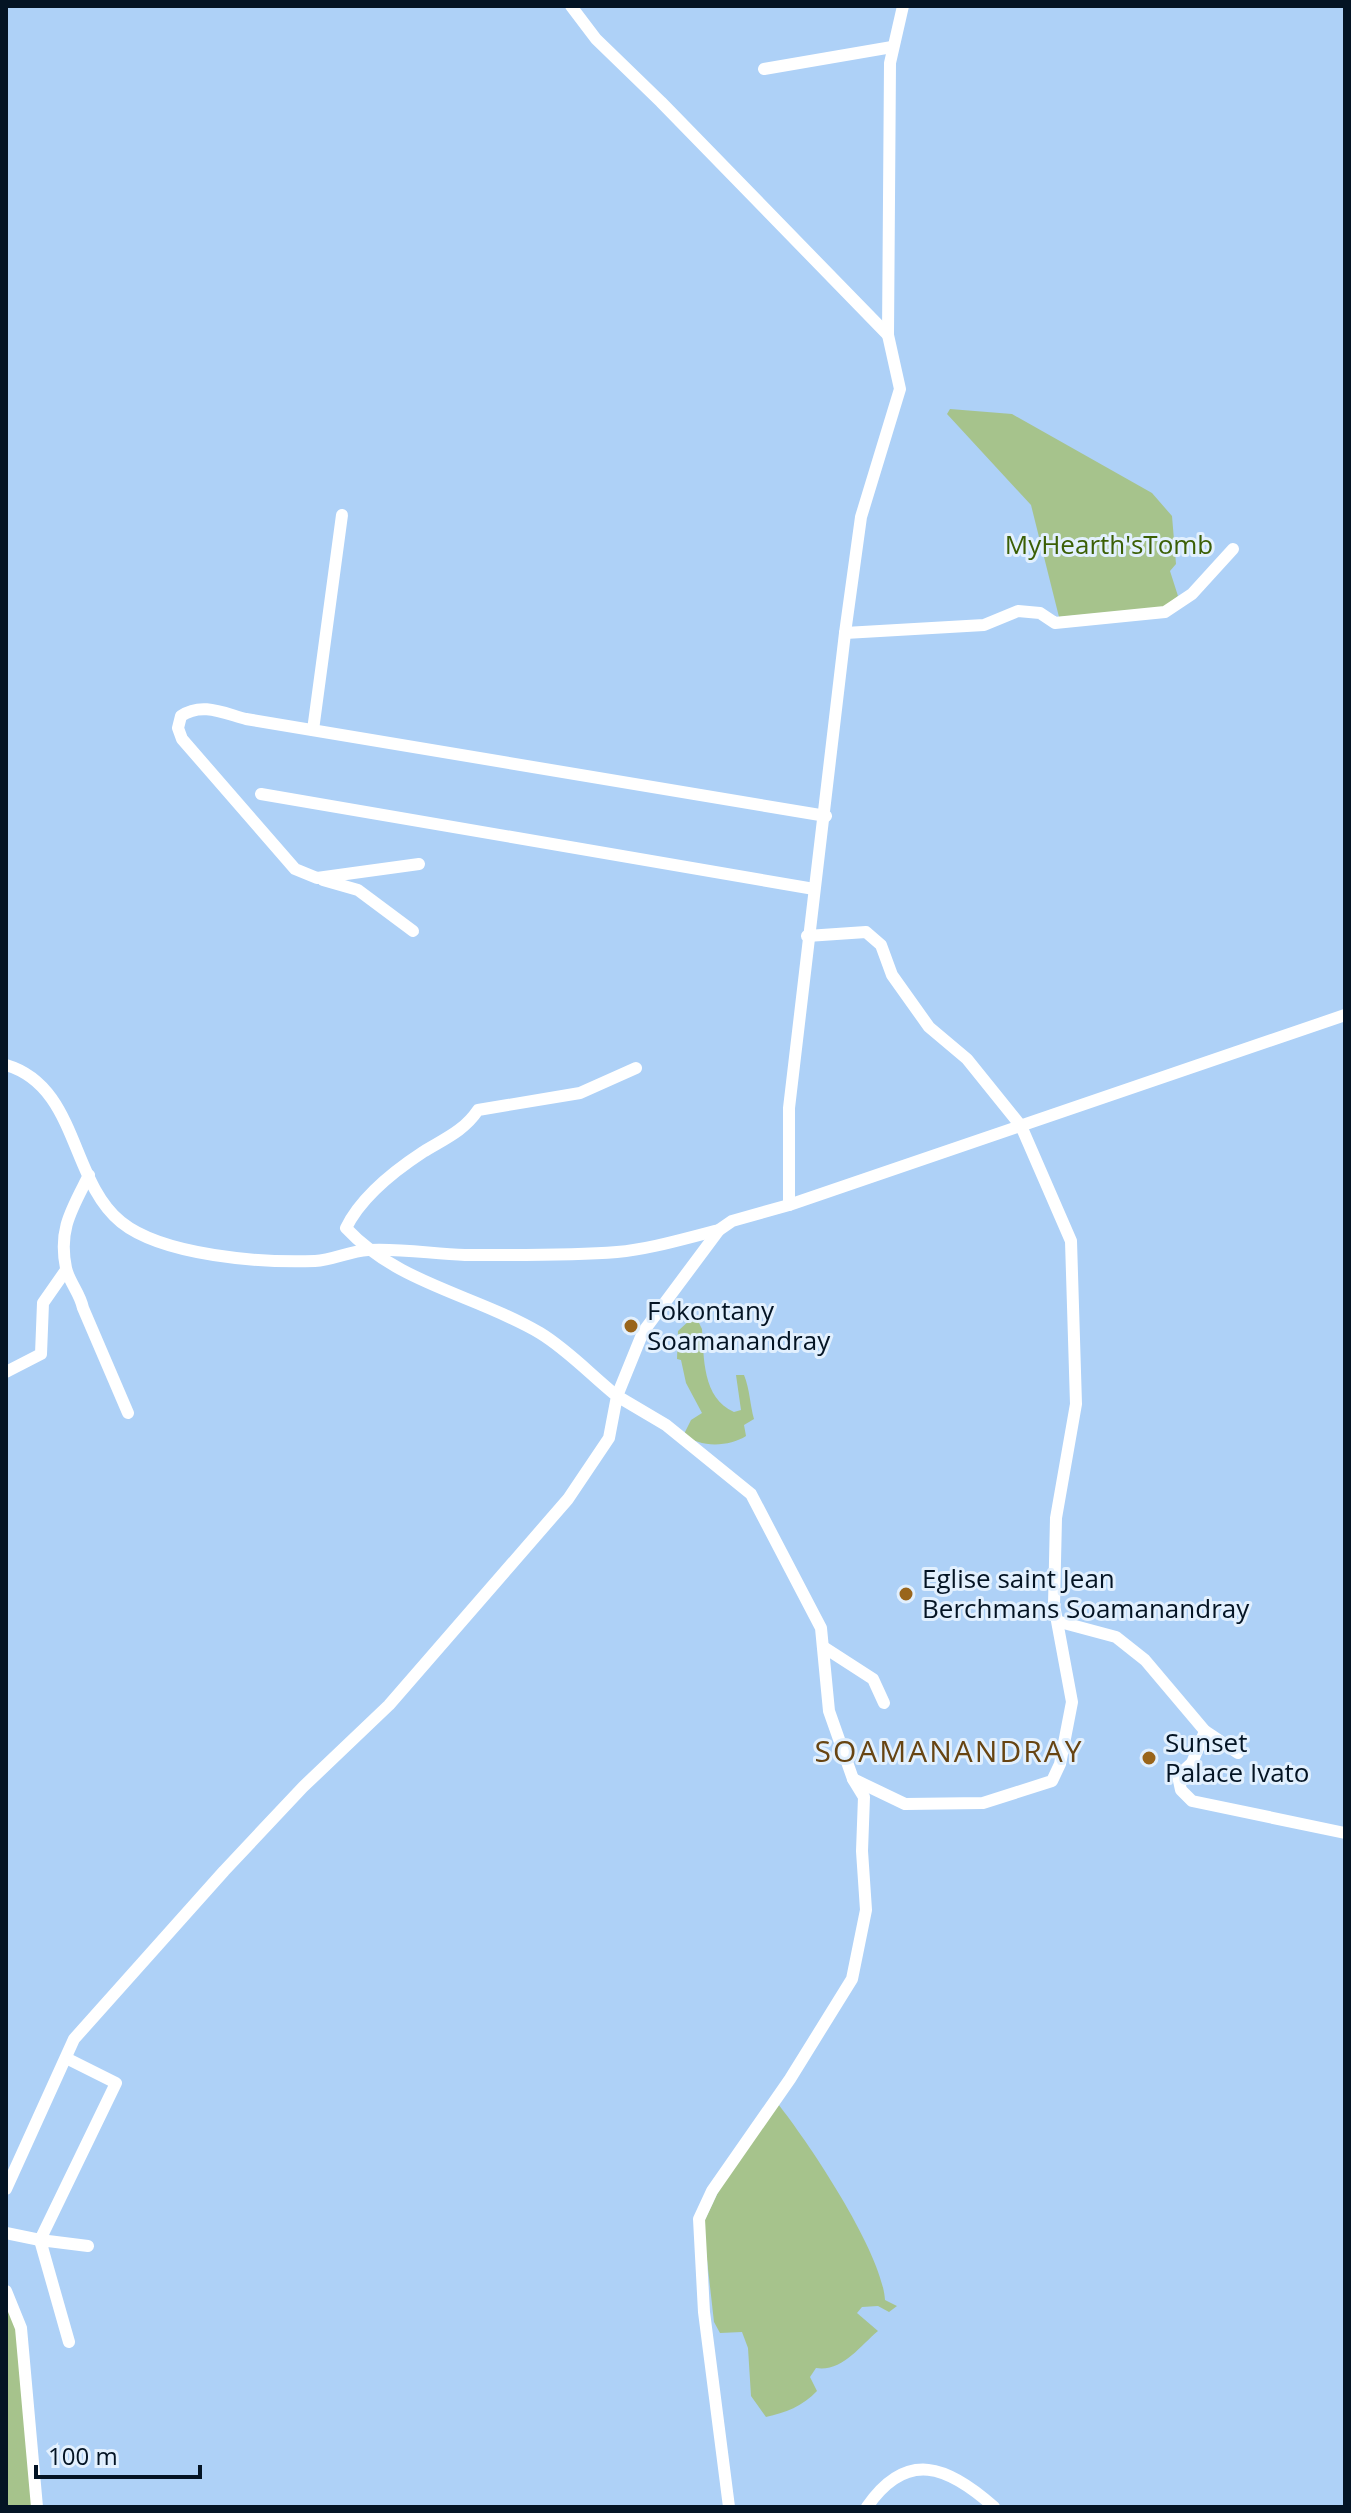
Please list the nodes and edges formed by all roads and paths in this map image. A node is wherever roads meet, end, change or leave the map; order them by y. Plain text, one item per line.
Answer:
1 (571, 6) edge
2 (903, 6) edge
3 (892, 47) junction
4 (764, 69) dead end
5 (888, 335) junction
6 (342, 515) dead end
7 (1233, 549) dead end
8 (845, 633) junction
9 (313, 730) junction
10 (261, 794) dead end
11 (826, 816) junction
12 (419, 864) dead end
13 (317, 878) junction
14 (814, 889) junction
15 (413, 931) dead end
16 (807, 936) junction
17 (1345, 1015) edge
18 (6, 1065) edge
19 (636, 1068) dead end
20 (1021, 1126) junction
21 (89, 1175) junction
22 (789, 1205) junction
23 (719, 1230) junction
24 (366, 1250) junction
25 (66, 1270) junction
26 (6, 1372) edge
27 (617, 1396) junction
28 (128, 1413) dead end
29 (1060, 1622) junction
30 (825, 1648) junction
31 (884, 1703) dead end
32 (1205, 1731) junction
33 (1238, 1753) dead end
34 (853, 1779) junction
35 (1345, 1833) edge
36 (68, 2059) junction
37 (6, 2189) edge
38 (6, 2233) edge
39 (40, 2240) junction
40 (88, 2246) dead end
41 (6, 2291) edge
42 (69, 2342) dead end
43 (37, 2507) edge
44 (729, 2507) edge
45 (867, 2507) edge
46 (994, 2507) edge

1 - 5 street
2 - 3 street
3 - 4 street
3 - 5 street
5 - 8 street
6 - 9 street
7 - 8 street
8 - 11 street
9 - 11 street
9 - 13 street
10 - 14 street
11 - 14 street
12 - 13 street
13 - 15 street
14 - 16 street
16 - 20 street
16 - 22 street
17 - 20 street
18 - 21 street
19 - 24 street
20 - 22 street
20 - 29 street
21 - 24 street
21 - 25 street
22 - 23 street
23 - 24 street
23 - 27 street
24 - 27 street
25 - 26 street
25 - 28 street
27 - 30 street
27 - 36 street
29 - 32 street
29 - 34 street
30 - 31 street
30 - 34 street
32 - 33 street
32 - 35 street
34 - 44 street
36 - 37 street
36 - 39 street
38 - 39 street
39 - 40 street
39 - 42 street
41 - 43 street
45 - 46 street

